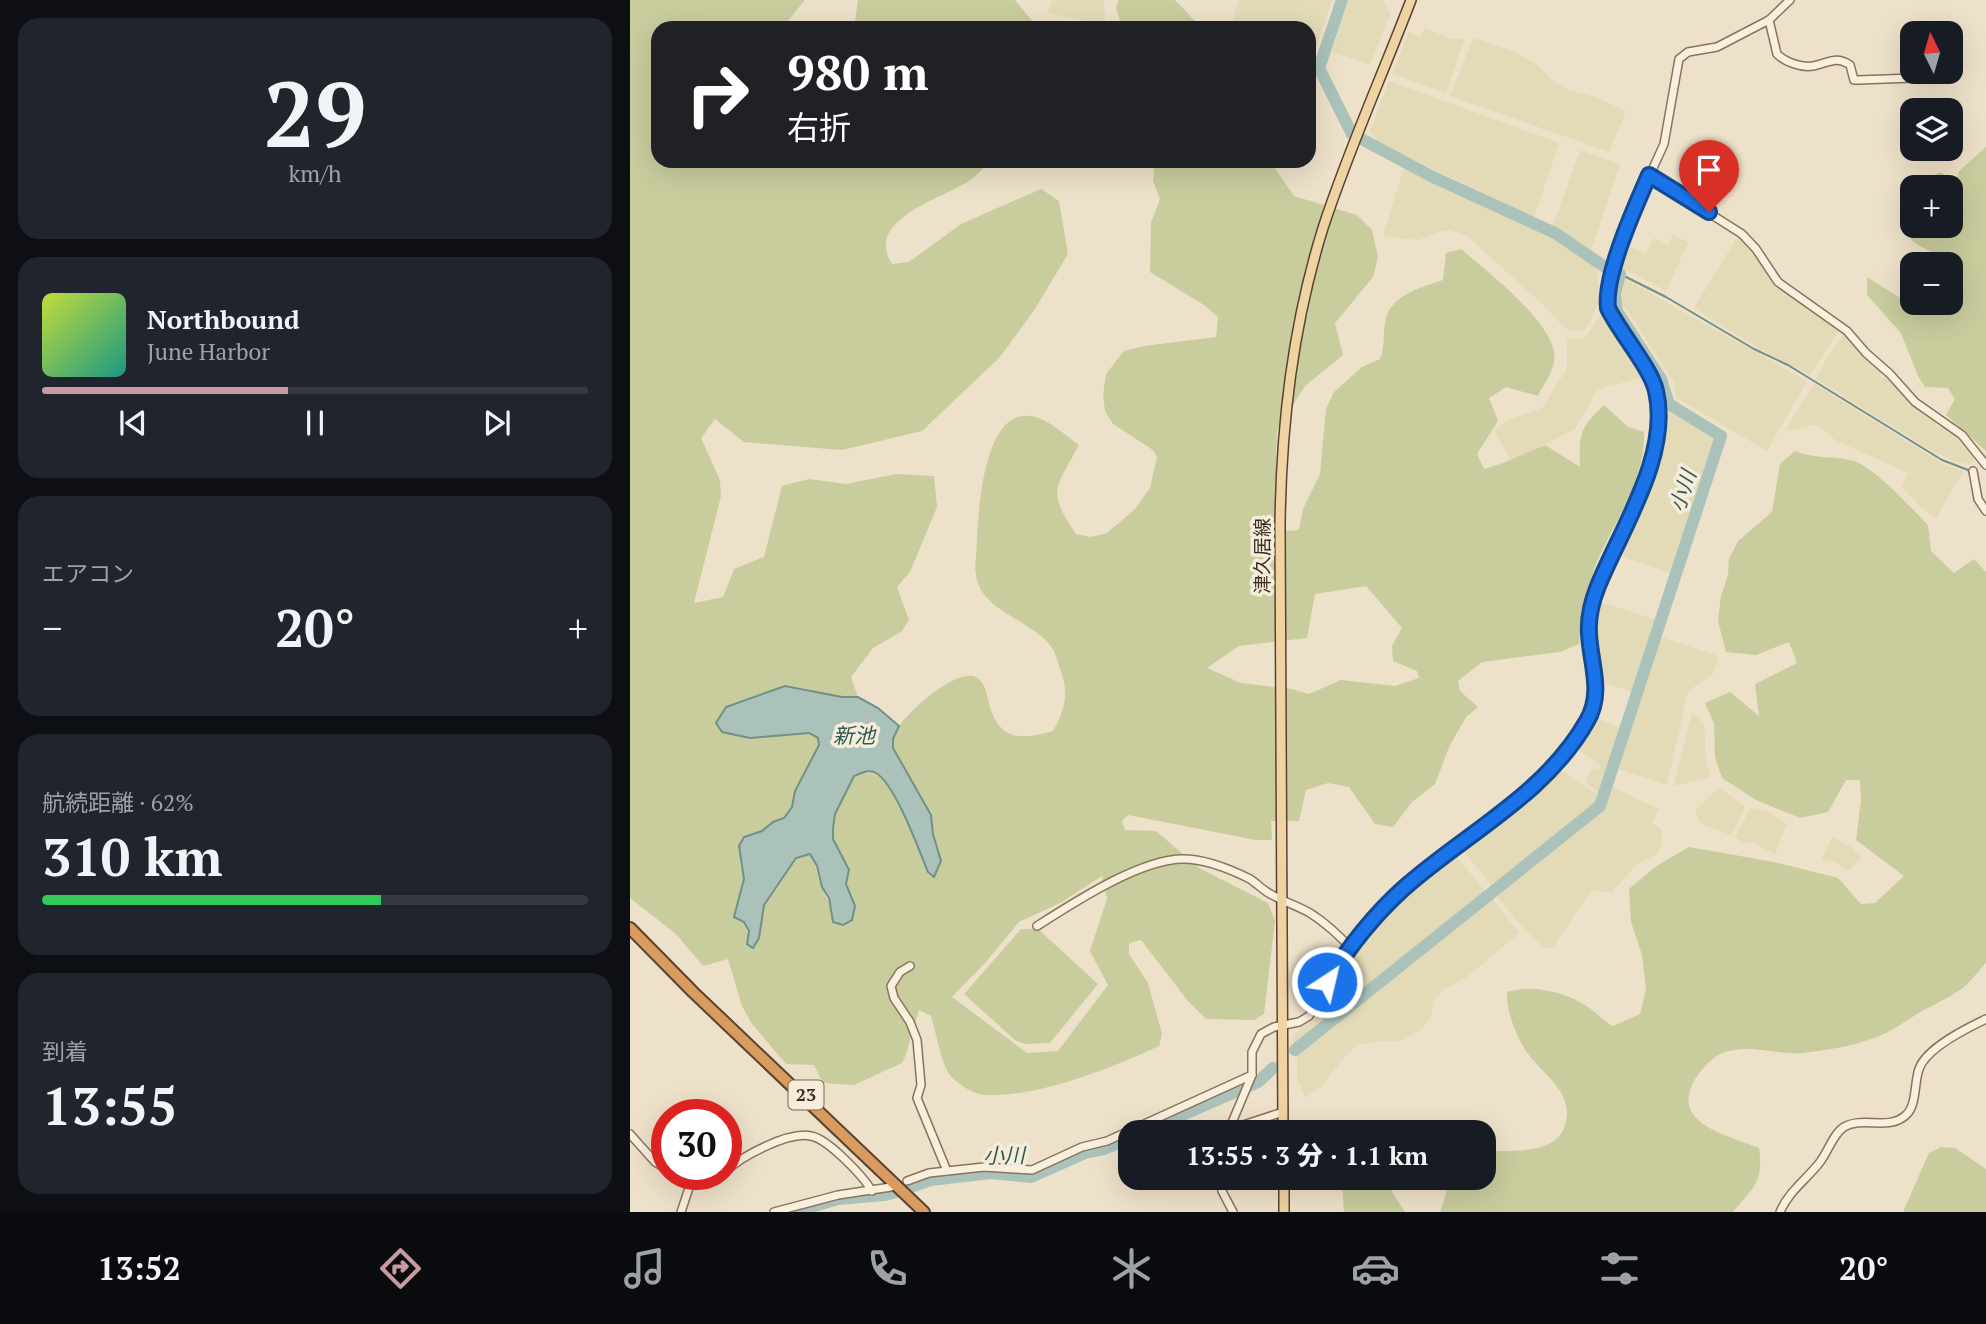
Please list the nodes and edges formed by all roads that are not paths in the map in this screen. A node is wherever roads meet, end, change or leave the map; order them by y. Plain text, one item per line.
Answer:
1 (1411, 0) edge
2 (1790, 0) edge
3 (1769, 20) junction
4 (1900, 78) edge
5 (1649, 175) junction
6 (1986, 465) edge
7 (1973, 471) dead end
8 (1986, 511) edge
9 (1282, 901) junction
10 (1037, 926) dead end
11 (630, 928) edge
12 (1351, 948) junction
13 (910, 966) dead end
14 (1986, 1019) edge
15 (1282, 1024) junction
16 (1250, 1082) junction
17 (1283, 1112) junction
18 (1233, 1120) edge
19 (1257, 1120) edge
20 (1283, 1120) edge
21 (630, 1134) edge
22 (651, 1157) edge
23 (742, 1159) edge
24 (947, 1171) junction
25 (907, 1181) dead end
26 (891, 1187) dead end
27 (688, 1190) edge
28 (1222, 1190) edge
29 (1284, 1190) edge
30 (872, 1191) junction
31 (681, 1212) edge
32 (774, 1212) edge
33 (926, 1212) edge
34 (1233, 1212) edge
35 (1284, 1212) edge
36 (1780, 1212) edge

1 - 9 main road, 津久居線
2 - 3 street
3 - 4 street
3 - 5 street
5 - 6 street
5 - 12 street
7 - 8 street
9 - 10 street
9 - 12 street
9 - 15 main road, 津久居線
11 - 33 highway, 23
12 - 15 street
13 - 24 street
14 - 36 street
15 - 16 street
15 - 17 main road, 津久居線
16 - 18 street
16 - 24 street
17 - 19 street
17 - 20 main road, 津久居線
21 - 22 street
23 - 30 street
24 - 25 street
26 - 30 street
27 - 31 street
28 - 34 street
29 - 35 main road
30 - 32 street

